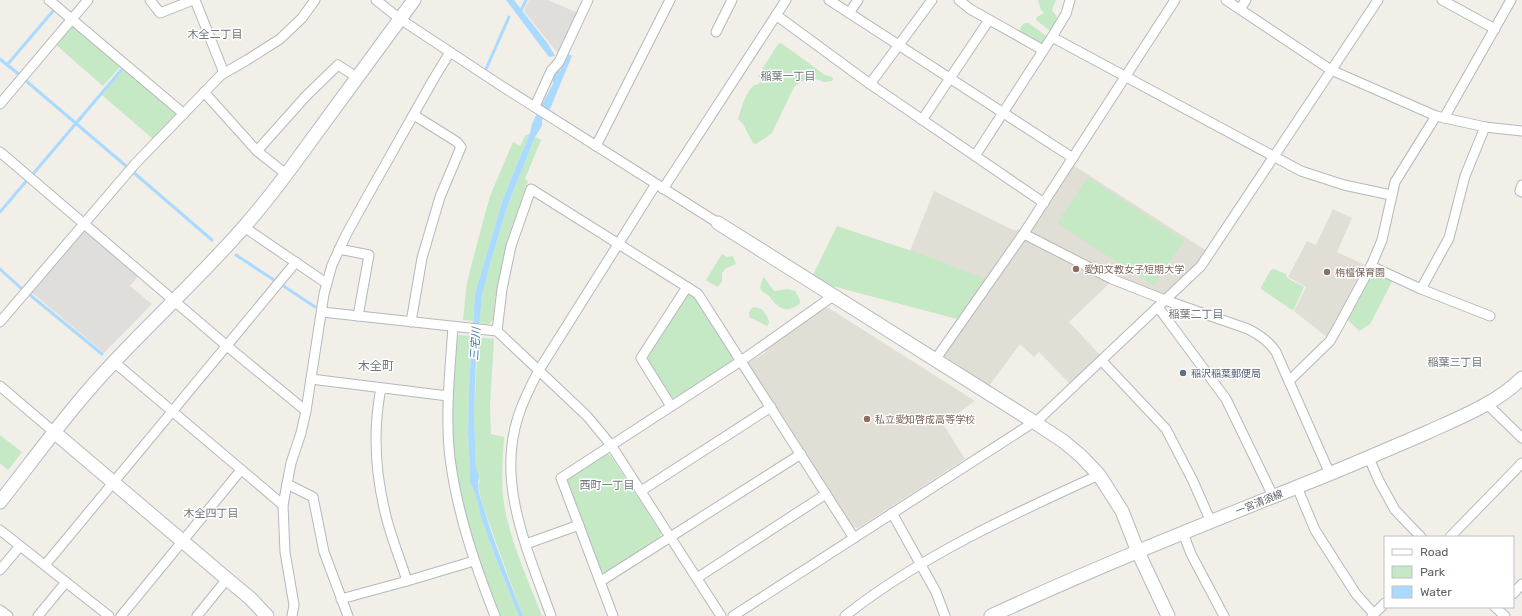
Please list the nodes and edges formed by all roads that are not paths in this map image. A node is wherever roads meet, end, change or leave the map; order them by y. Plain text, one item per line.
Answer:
1 (49, 0) edge
2 (88, 0) edge
3 (150, 0) edge
4 (194, 0) edge
5 (376, 0) edge
6 (414, 0) edge
7 (588, 0) edge
8 (670, 0) edge
9 (732, 0) edge
10 (786, 0) edge
11 (830, 0) edge
12 (858, 0) edge
13 (932, 0) edge
14 (959, 0) edge
15 (1070, 0) edge
16 (1175, 0) edge
17 (1226, 0) edge
18 (1246, 0) edge
19 (1378, 0) edge
20 (1442, 0) edge
21 (1512, 0) edge
22 (310, 2) edge
23 (1240, 9) junction
24 (849, 13) junction
25 (776, 15) junction
26 (72, 19) junction
27 (400, 19) junction
28 (989, 20) junction
29 (1495, 29) junction
30 (716, 32) dead end
31 (1052, 36) junction
32 (899, 45) junction
33 (1043, 50) junction
34 (450, 52) junction
35 (1332, 70) junction
36 (224, 73) junction
37 (1126, 76) junction
38 (358, 78) junction
39 (950, 78) junction
40 (870, 84) junction
41 (204, 92) junction
42 (0, 104) edge
43 (535, 106) junction
44 (1003, 113) junction
45 (184, 114) junction
46 (414, 115) junction
47 (1440, 117) junction
48 (922, 120) junction
49 (1485, 127) junction
50 (1522, 131) edge
51 (596, 146) junction
52 (257, 151) junction
53 (0, 152) edge
54 (974, 156) junction
55 (1274, 156) junction
56 (1073, 158) junction
57 (286, 174) junction
58 (1522, 185) edge
59 (660, 187) junction
60 (1522, 192) edge
61 (1391, 196) junction
62 (1044, 203) junction
63 (718, 223) joint
64 (85, 224) junction
65 (244, 227) junction
66 (1024, 234) junction
67 (618, 243) junction
68 (339, 249) junction
69 (296, 262) junction
70 (1371, 266) junction
71 (326, 283) junction
72 (687, 287) junction
73 (1421, 290) junction
74 (834, 296) junction
75 (174, 300) junction
76 (1161, 304) junction
77 (322, 312) junction
78 (358, 316) junction
79 (1490, 316) dead end
80 (0, 322) edge
81 (411, 322) junction
82 (458, 327) junction
83 (495, 331) junction
84 (227, 346) junction
85 (935, 360) junction
86 (741, 361) junction
87 (1102, 361) junction
88 (114, 362) junction
89 (539, 370) junction
90 (1522, 378) edge
91 (311, 379) junction
92 (1289, 382) junction
93 (0, 386) edge
94 (381, 388) junction
95 (448, 396) junction
96 (1486, 404) junction
97 (671, 406) junction
98 (771, 407) junction
99 (306, 410) junction
100 (172, 412) junction
101 (1035, 423) junction
102 (54, 432) junction
103 (1522, 438) edge
104 (611, 445) junction
105 (801, 454) junction
106 (1369, 458) junction
107 (1522, 463) edge
108 (241, 470) junction
109 (1330, 474) junction
110 (1099, 475) junction
111 (113, 483) junction
112 (287, 484) junction
113 (1297, 487) junction
114 (641, 491) junction
115 (826, 494) junction
116 (1272, 496) junction
117 (0, 502) edge
118 (283, 505) junction
119 (892, 513) junction
120 (1211, 522) junction
121 (579, 525) junction
122 (0, 530) edge
123 (1183, 533) junction
124 (1420, 536) edge
125 (1451, 536) edge
126 (670, 537) junction
127 (854, 538) junction
128 (182, 540) junction
129 (526, 544) junction
130 (20, 546) junction
131 (1138, 552) junction
132 (474, 561) junction
133 (45, 565) junction
134 (921, 565) junction
135 (0, 570) edge
136 (697, 578) junction
137 (227, 579) junction
138 (407, 581) junction
139 (601, 581) junction
140 (66, 582) junction
141 (1522, 584) edge
142 (1514, 593) edge
143 (341, 599) junction
144 (1384, 604) edge
145 (0, 610) edge
146 (1373, 615) edge
147 (8, 616) edge
148 (38, 616) edge
149 (109, 616) edge
150 (121, 616) edge
151 (196, 616) edge
152 (267, 616) edge
153 (292, 616) edge
154 (348, 616) edge
155 (495, 616) edge
156 (551, 616) edge
157 (613, 616) edge
158 (721, 616) edge
159 (733, 616) edge
160 (845, 616) edge
161 (945, 616) edge
162 (991, 616) edge
163 (1168, 616) edge
164 (1224, 616) edge

1 - 26 street
2 - 26 street
3 - 4 street
4 - 36 street
5 - 27 street
6 - 27 street
7 - 43 street
8 - 51 street
9 - 30 street
10 - 25 street
11 - 24 street
12 - 24 street
13 - 32 street
14 - 28 street
15 - 31 street
16 - 37 street
17 - 23 street
18 - 23 street
19 - 35 street
20 - 29 street
21 - 29 street
22 - 36 street
23 - 35 street
24 - 32 street
25 - 40 street
25 - 59 street
26 - 42 street
26 - 45 street
27 - 34 street
27 - 38 street
28 - 33 street
28 - 39 street
29 - 47 street
31 - 33 street
31 - 37 street
32 - 39 street
32 - 40 street
33 - 44 street
34 - 43 street
34 - 46 street
35 - 47 street
35 - 55 street
36 - 41 street
37 - 55 street
37 - 56 street
38 - 52 street
38 - 57 street
39 - 44 street
39 - 48 street
40 - 48 street
41 - 45 street
41 - 52 street
43 - 51 street
44 - 54 street
44 - 56 street
45 - 64 street
46 - 68 street
46 - 81 street
47 - 49 street
47 - 61 street
48 - 54 street
49 - 50 street
49 - 73 street
51 - 59 street
52 - 57 street
53 - 64 street
54 - 62 street
55 - 61 street
55 - 76 street
56 - 62 street
57 - 65 street
58 - 60 street
59 - 63 street
59 - 67 street
61 - 70 street
62 - 66 street
63 - 74 street
64 - 75 street
64 - 80 street
65 - 69 street
65 - 75 street
66 - 76 street
66 - 85 street
67 - 72 street
67 - 83 street
67 - 89 street
68 - 71 street
68 - 78 street
69 - 71 street
69 - 84 street
70 - 73 street
70 - 92 street
71 - 77 street
72 - 86 street
72 - 97 street
73 - 79 street
74 - 85 street
74 - 86 street
75 - 84 street
75 - 88 street
76 - 87 street
76 - 92 street
76 - 116 street
77 - 78 street
77 - 91 street
78 - 81 street
81 - 82 street
82 - 83 street
82 - 95 street
83 - 89 street
84 - 99 street
84 - 100 street
85 - 101 street
86 - 97 street
86 - 98 street
87 - 101 street
87 - 120 street
88 - 100 street
88 - 102 street
89 - 104 street
89 - 129 street
90 - 96 street, 一宮清須線
91 - 94 street
91 - 99 street
92 - 109 street
93 - 102 street
94 - 95 street
94 - 138 street
95 - 132 street
96 - 103 street
96 - 106 street, 一宮清須線
97 - 104 street
98 - 105 street
98 - 114 street
99 - 112 street
100 - 108 street
100 - 111 street
101 - 110 street
101 - 119 street
102 - 111 street
102 - 117 street
104 - 114 street
104 - 121 street
105 - 115 street
105 - 126 street
106 - 109 street, 一宮清須線
106 - 124 street
107 - 125 street
108 - 118 street
108 - 128 street
109 - 113 street, 一宮清須線
110 - 131 street
110 - 134 street
111 - 128 street
111 - 133 street
112 - 118 street
112 - 143 street
113 - 116 street, 一宮清須線
113 - 146 street
114 - 126 street
115 - 127 street
115 - 136 street
116 - 120 street, 一宮清須線
118 - 153 street
119 - 127 street
119 - 134 street
120 - 123 street, 一宮清須線
121 - 129 street
121 - 139 street
122 - 130 street
123 - 131 street, 一宮清須線
123 - 164 street
126 - 136 street
126 - 139 street
127 - 159 street
128 - 137 street
128 - 150 street
129 - 156 street
130 - 133 street
130 - 135 street
131 - 162 street, 一宮清須線
131 - 163 street
132 - 138 street
132 - 155 street
133 - 140 street
134 - 160 street
134 - 161 street
136 - 158 street
137 - 151 street
137 - 152 street
138 - 143 street
139 - 157 street
140 - 148 street
140 - 149 street
141 - 142 street
143 - 154 street
144 - 146 street
145 - 147 street

